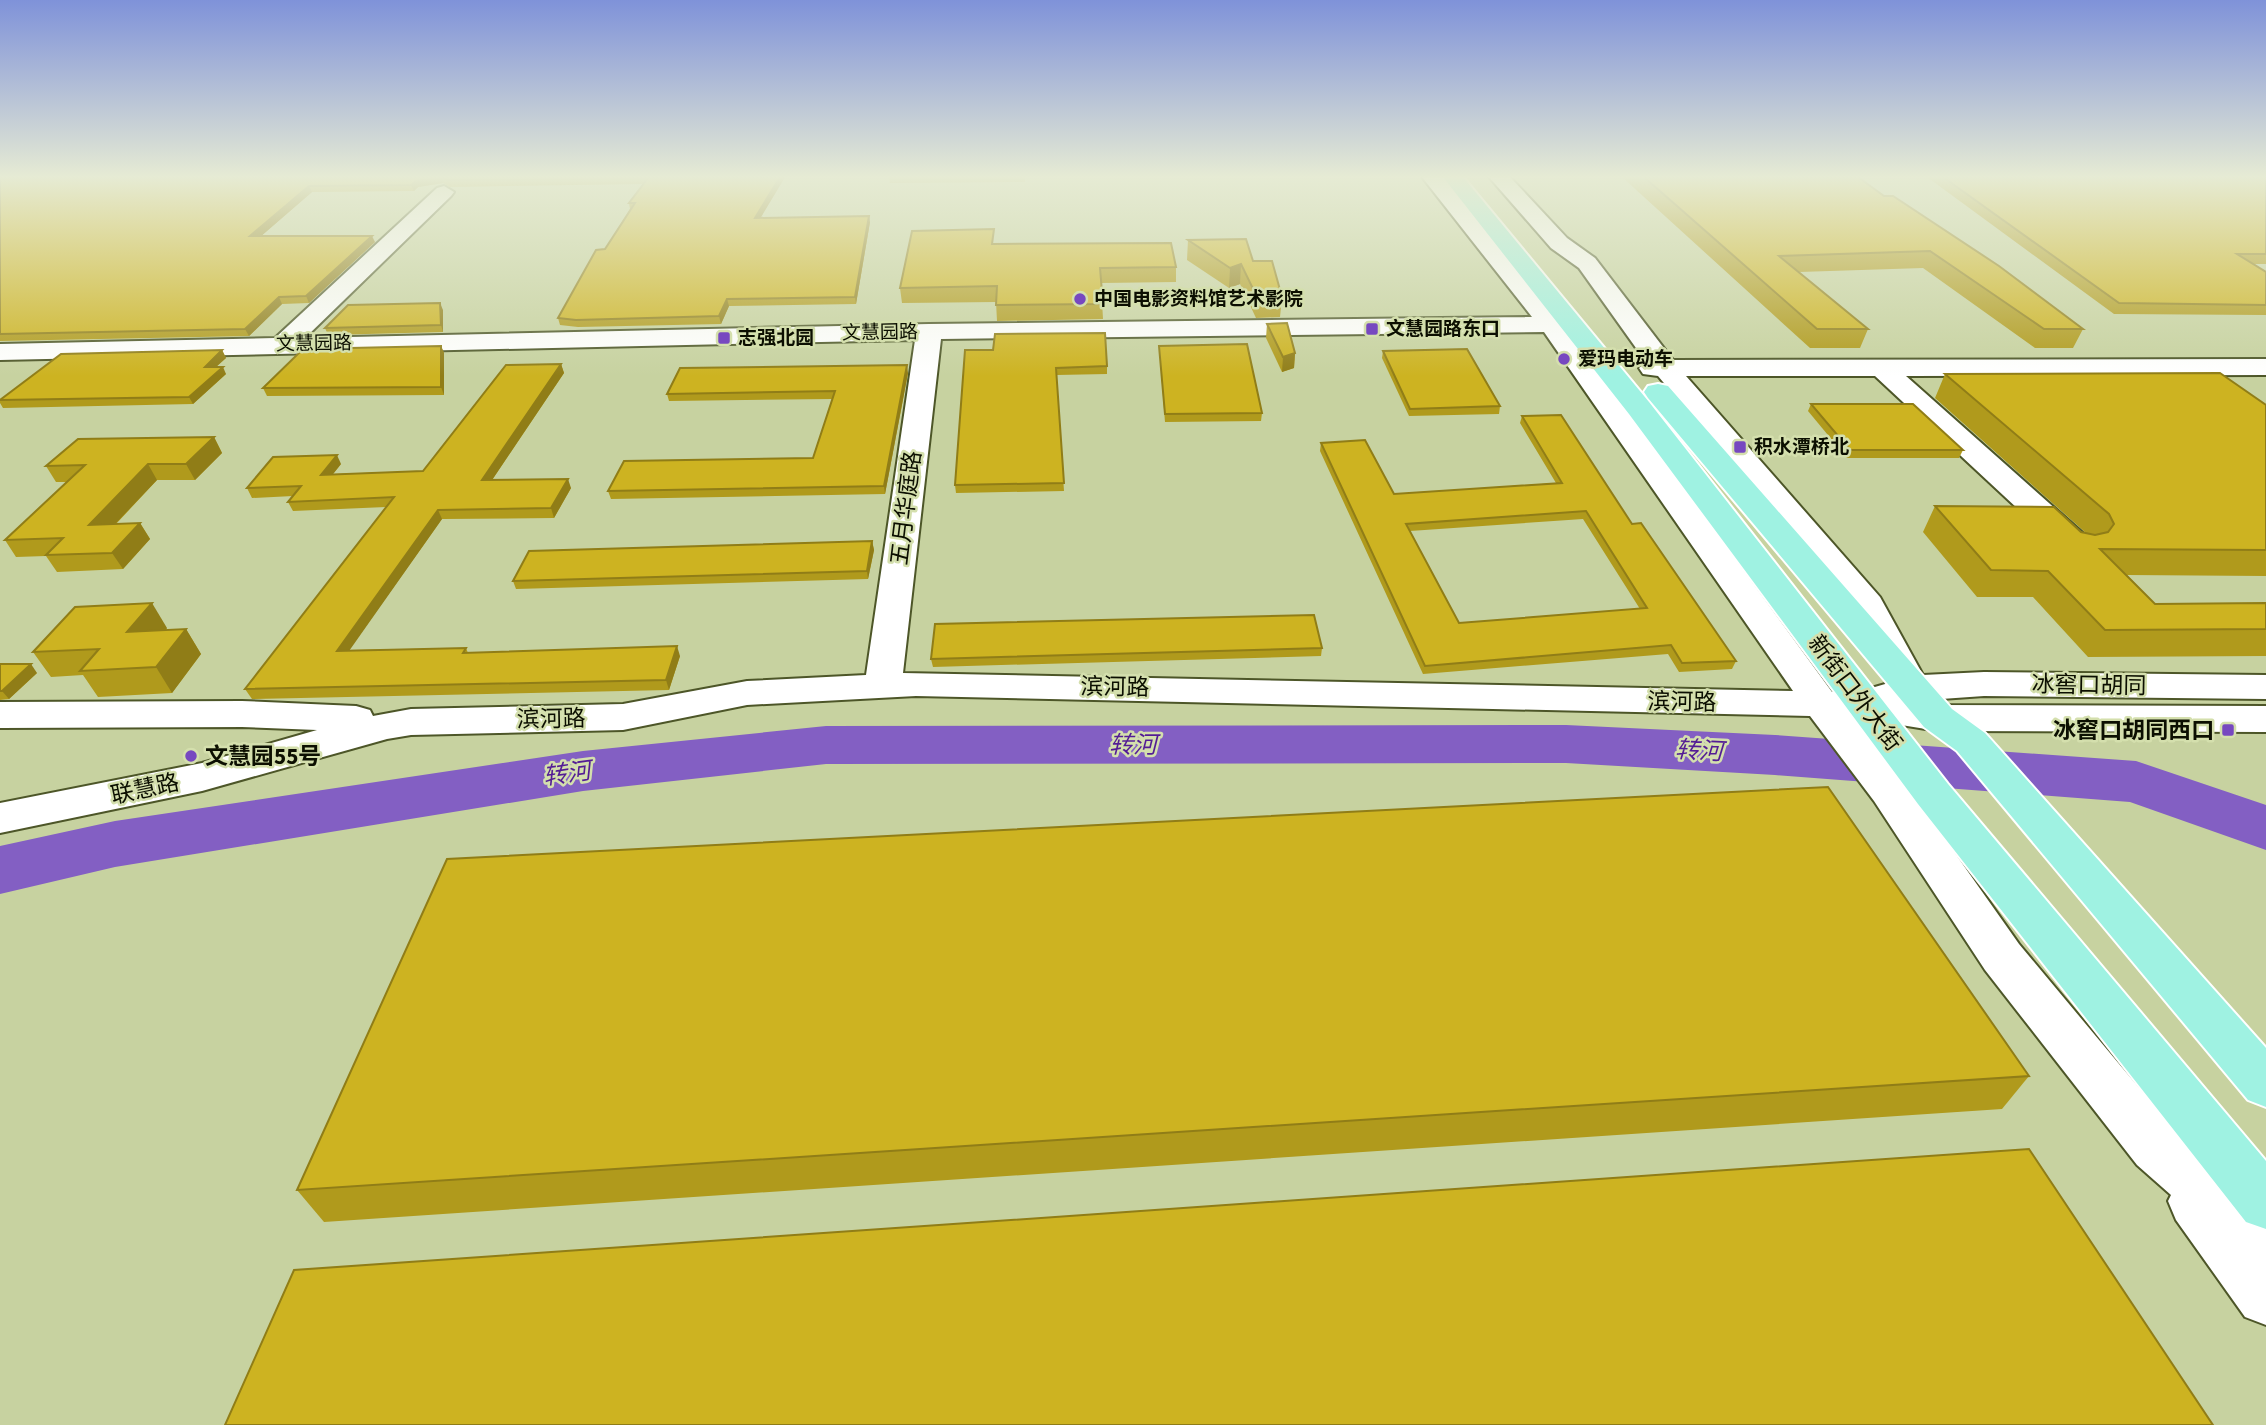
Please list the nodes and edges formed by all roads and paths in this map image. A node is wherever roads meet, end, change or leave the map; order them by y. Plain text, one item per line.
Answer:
1 (390, 244) edge
2 (1486, 244) edge
3 (1507, 244) edge
4 (1538, 244) edge
5 (1560, 244) edge
6 (1551, 324) junction
7 (929, 332) junction
8 (284, 345) junction
9 (42, 351) junction
10 (0, 352) edge
11 (2266, 367) edge
12 (1653, 368) junction
13 (1882, 368) junction
14 (0, 380) edge
15 (1639, 408) junction
16 (1641, 453) junction
17 (2080, 549) edge
18 (883, 684) junction
19 (2266, 687) edge
20 (1913, 688) junction
21 (1822, 705) junction
22 (0, 715) edge
23 (1938, 718) junction
24 (2266, 719) edge
25 (1855, 721) junction
26 (411, 722) junction
27 (1911, 793) junction
28 (0, 818) edge
29 (2266, 1084) edge
30 (2154, 1146) junction
31 (2266, 1203) edge
32 (2266, 1241) edge
33 (2266, 1296) edge

1 - 8 street
2 - 6 street, 新街口外大街
3 - 15 main road, 新街口外大街
4 - 12 main road, 新街口外大街
5 - 12 street, 新街口外大街
6 - 7 street, 文慧园路
6 - 16 street, 新街口外大街
7 - 8 street, 文慧园路
7 - 18 street, 五月华庭路
8 - 9 street, 文慧园路
9 - 10 street, 文慧园路
9 - 14 street
11 - 13 street
12 - 13 street
12 - 20 main road, 新街口外大街
13 - 17 street
15 - 16 main road
15 - 25 main road, 新街口外大街
16 - 21 street, 新街口外大街
18 - 21 street, 滨河路
18 - 26 street, 滨河路
19 - 20 street, 冰窖口胡同
20 - 23 main road, 新街口外大街
20 - 25 street, 冰窖口胡同
21 - 25 street, 新街口外大街
22 - 26 street
23 - 24 street, 冰窖口胡同
23 - 25 street, 冰窖口胡同
23 - 29 main road, 新街口外大街
25 - 27 street, 新街口外大街
25 - 27 main road, 新街口外大街
26 - 28 street, 联慧路
27 - 30 street, 新街口外大街
27 - 31 main road, 新街口外大街
30 - 32 street, 新街口外大街
30 - 33 street, 新街口外大街

